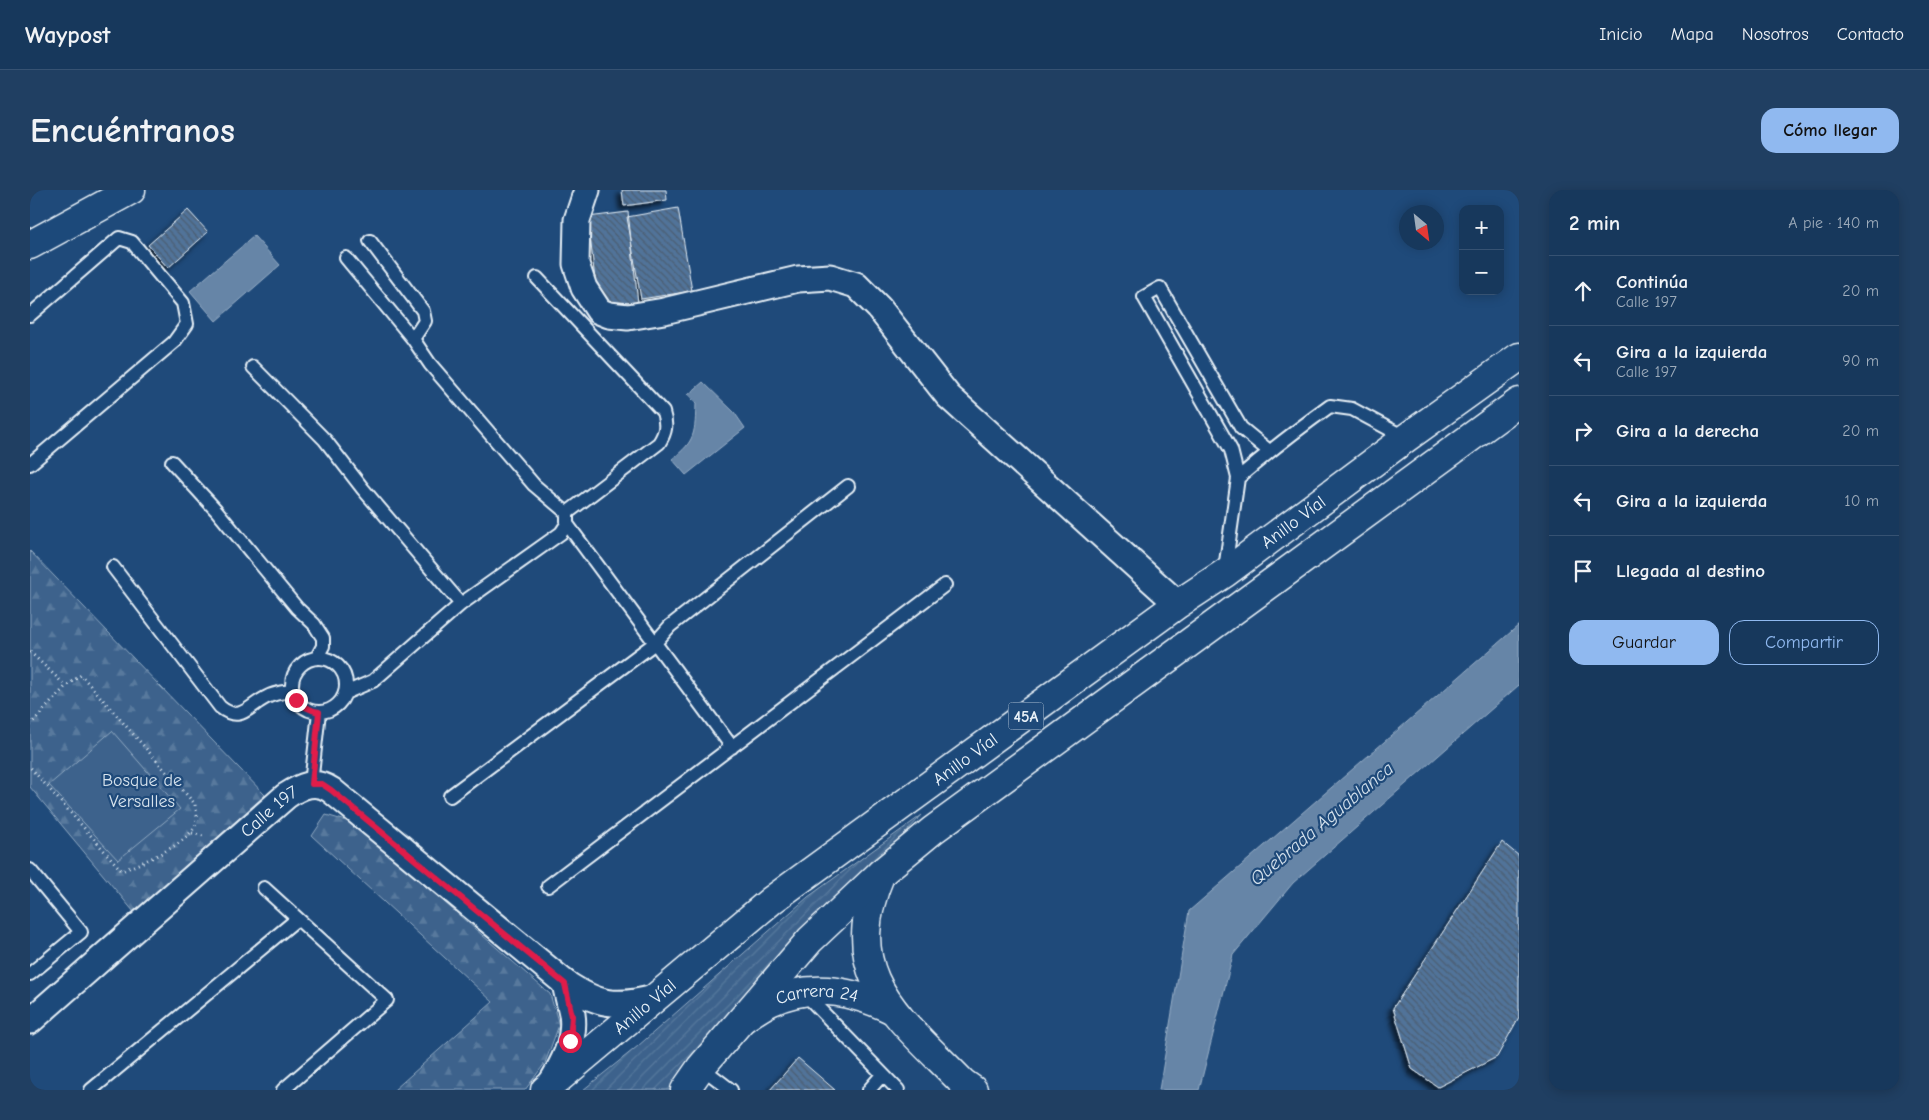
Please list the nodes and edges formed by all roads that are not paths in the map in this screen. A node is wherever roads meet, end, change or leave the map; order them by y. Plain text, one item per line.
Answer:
1 (132, 190) edge
2 (588, 190) edge
3 (370, 241) dead end
4 (30, 245) edge
5 (346, 258) dead end
6 (537, 278) dead end
7 (30, 314) edge
8 (413, 339) junction
9 (1519, 357) edge
10 (253, 367) dead end
11 (1519, 402) edge
12 (1406, 438) junction
13 (1269, 451) junction
14 (172, 462) dead end
15 (30, 464) edge
16 (1238, 478) junction
17 (848, 486) dead end
18 (567, 519) junction
19 (113, 567) dead end
20 (1225, 573) junction
21 (945, 585) dead end
22 (461, 604) junction
23 (1178, 604) junction
24 (655, 643) junction
25 (318, 657) junction
26 (293, 691) junction
27 (345, 693) junction
28 (319, 712) junction
29 (732, 747) junction
30 (312, 784) junction
31 (450, 796) dead end
32 (30, 870) edge
33 (882, 873) junction
34 (548, 886) dead end
35 (264, 888) dead end
36 (297, 919) junction
37 (30, 974) edge
38 (565, 984) junction
39 (803, 992) junction
40 (654, 998) junction
41 (893, 1010) junction
42 (742, 1019) junction
43 (30, 1021) edge
44 (701, 1067) junction
45 (882, 1075) junction
46 (547, 1088) edge
47 (964, 1088) edge
48 (91, 1090) edge
49 (283, 1090) edge
50 (685, 1090) edge
51 (731, 1090) edge
52 (869, 1090) edge
53 (898, 1090) edge

1 - 4 main road
2 - 23 street
3 - 8 lane
5 - 8 lane
6 - 18 lane
7 - 15 lane
8 - 18 lane
9 - 12 main road, Anillo Víal / 45A
10 - 22 lane
11 - 33 main road, Anillo Víal / 45A
12 - 13 lane
12 - 20 main road, Anillo Víal / 45A
13 - 16 lane
13 - 16 lane
14 - 25 lane
16 - 20 lane
17 - 24 lane
18 - 22 lane
18 - 24 lane
19 - 26 lane
20 - 23 main road, Anillo Víal / 45A
21 - 29 lane
22 - 27 lane
23 - 40 main road, Anillo Víal / 45A
24 - 29 lane
24 - 31 lane
25 - 26 lane
25 - 27 lane
26 - 28 lane
27 - 28 lane
28 - 30 lane
29 - 34 lane
30 - 38 street, Calle 197
30 - 43 street, Calle 197
32 - 37 lane
33 - 41 main road, Carrera 24
33 - 42 main road, Anillo Víal / 45A
35 - 36 lane
36 - 48 lane
36 - 49 lane
38 - 40 street, Calle 197
38 - 46 street
39 - 41 main road, Carrera 24
39 - 42 main road, Carrera 24
39 - 45 lane
40 - 46 main road, Anillo Víal / 45A
41 - 47 main road, Carrera 24
42 - 44 main road, Anillo Víal / 45A
44 - 50 main road, Anillo Víal / 45A
44 - 51 lane
45 - 52 lane
45 - 53 lane

